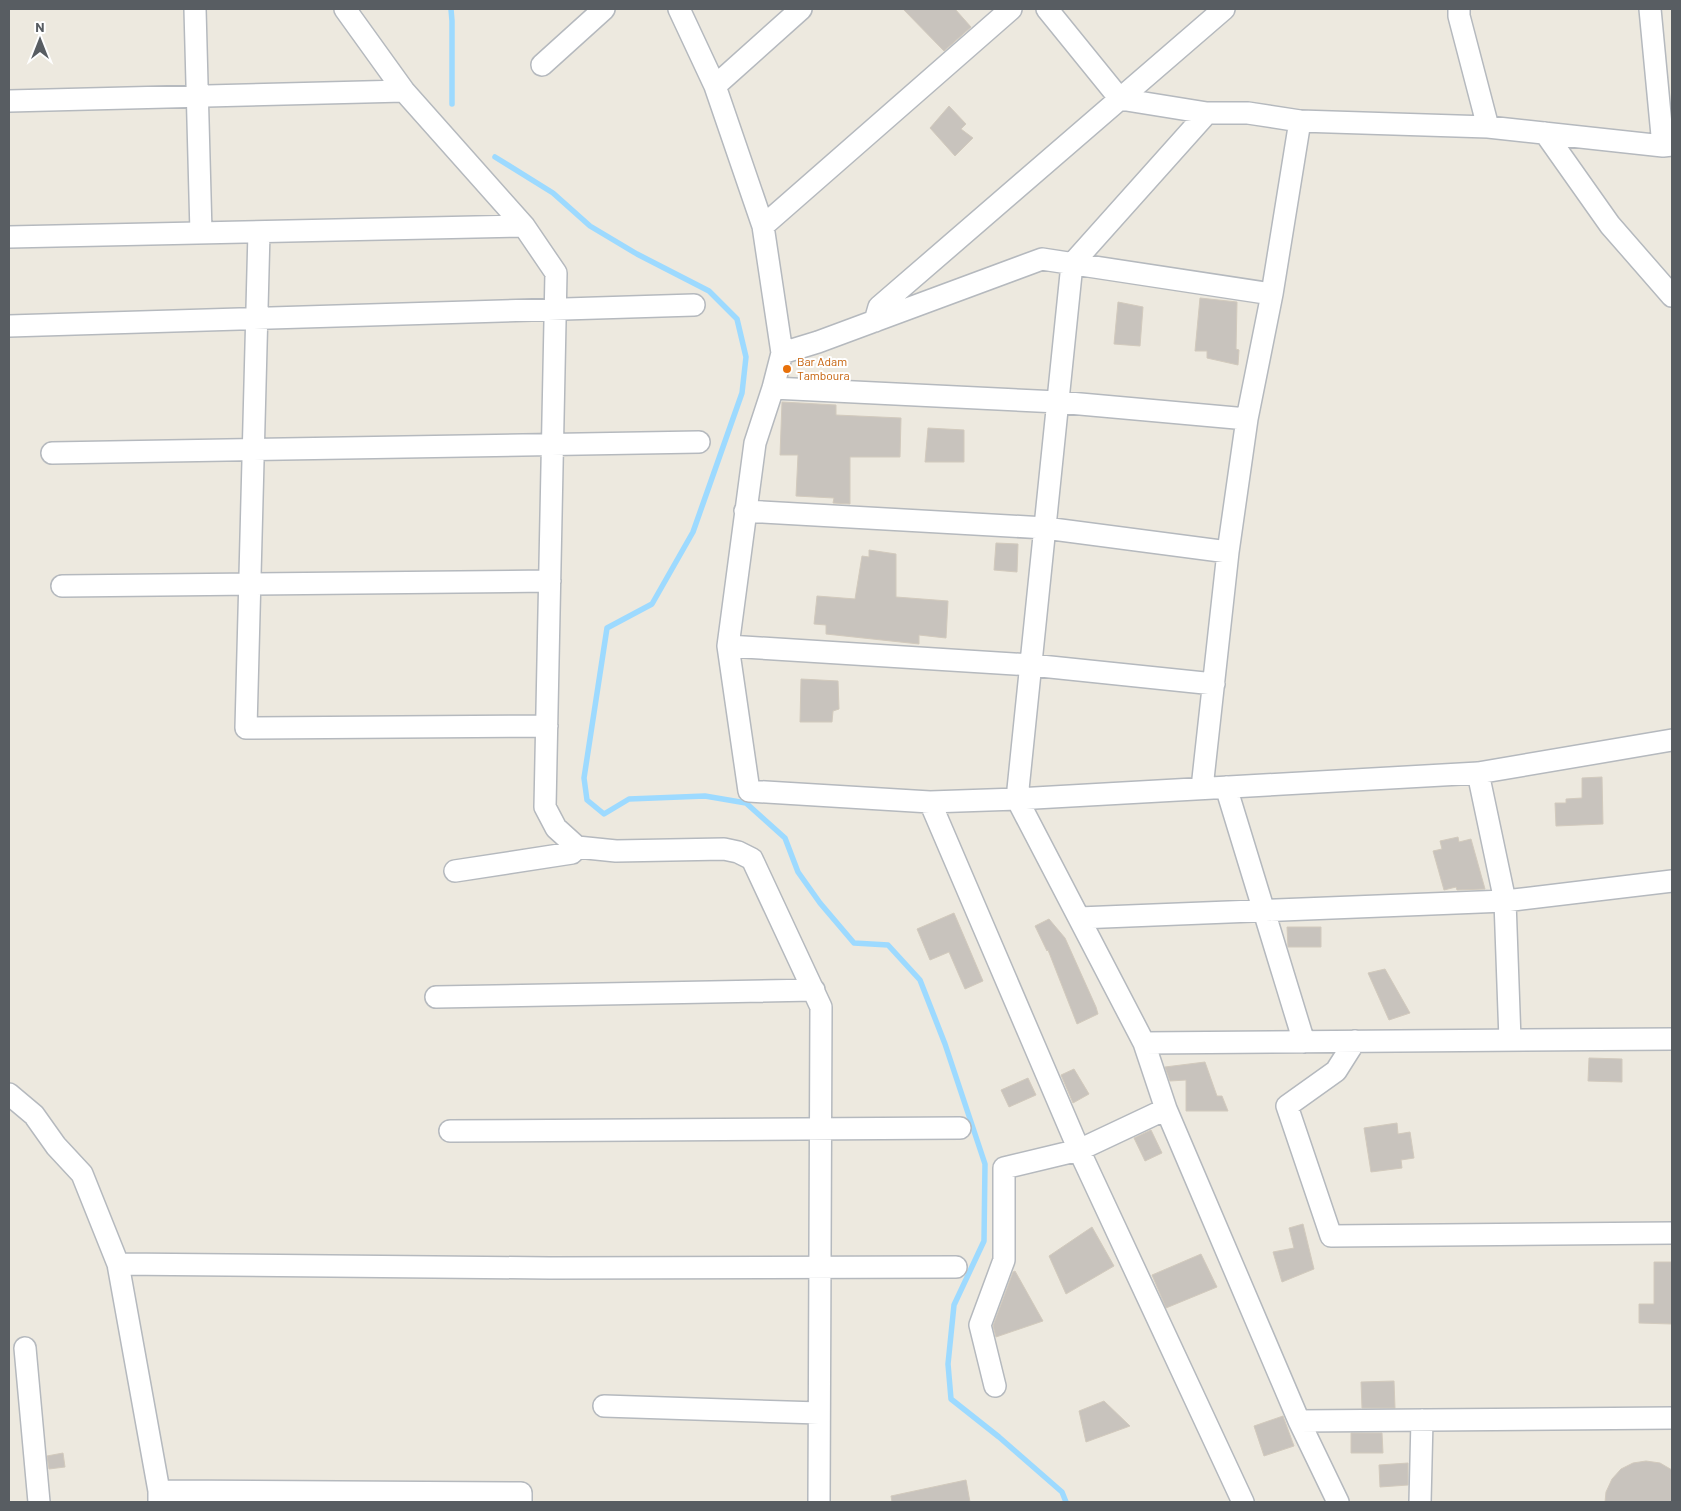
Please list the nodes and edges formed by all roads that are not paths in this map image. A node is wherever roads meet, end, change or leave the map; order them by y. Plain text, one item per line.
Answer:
1 (194, 9) edge
2 (345, 9) edge
3 (604, 9) edge
4 (679, 9) edge
5 (801, 9) edge
6 (1011, 9) edge
7 (1047, 9) edge
8 (1224, 9) edge
9 (1650, 9) edge
10 (1457, 11) edge
11 (542, 65) dead end
12 (716, 86) junction
13 (404, 91) junction
14 (197, 96) junction
15 (1120, 99) junction
16 (9, 101) edge
17 (1207, 113) junction
18 (1300, 121) junction
19 (1488, 127) junction
20 (1545, 133) junction
21 (1667, 145) edge
22 (524, 226) junction
23 (763, 226) junction
24 (259, 232) junction
25 (202, 233) junction
26 (9, 237) edge
27 (1072, 264) junction
28 (1272, 294) junction
29 (1672, 296) edge
30 (694, 305) dead end
31 (556, 309) junction
32 (257, 318) junction
33 (875, 321) junction
34 (9, 326) edge
35 (782, 352) junction
36 (773, 388) junction
37 (1058, 402) junction
38 (1247, 419) junction
39 (699, 442) dead end
40 (553, 445) junction
41 (253, 450) junction
42 (52, 453) dead end
43 (745, 511) junction
44 (1045, 528) junction
45 (1228, 552) junction
46 (550, 581) junction
47 (250, 584) junction
48 (62, 586) dead end
49 (728, 646) junction
50 (1031, 665) junction
51 (1214, 684) junction
52 (547, 726) junction
53 (1672, 740) edge
54 (1478, 773) junction
55 (1226, 787) junction
56 (1202, 788) junction
57 (1017, 799) junction
58 (930, 802) junction
59 (577, 847) junction
60 (455, 871) dead end
61 (1672, 881) edge
62 (1505, 901) junction
63 (1264, 910) junction
64 (1079, 918) junction
65 (814, 990) junction
66 (436, 997) dead end
67 (1672, 1039) edge
68 (1510, 1040) junction
69 (1355, 1041) junction
70 (1304, 1042) junction
71 (1144, 1043) junction
72 (9, 1094) edge
73 (1166, 1109) junction
74 (821, 1128) junction
75 (960, 1128) dead end
76 (450, 1131) dead end
77 (1079, 1150) junction
78 (1672, 1233) edge
79 (118, 1264) junction
80 (820, 1267) junction
81 (956, 1267) dead end
82 (25, 1348) dead end
83 (995, 1386) dead end
84 (604, 1406) dead end
85 (819, 1413) junction
86 (1672, 1418) edge
87 (1422, 1420) junction
88 (1299, 1421) junction
89 (159, 1497) edge
90 (39, 1502) edge
91 (521, 1502) edge
92 (819, 1502) edge
93 (1243, 1502) edge
94 (1338, 1502) edge
95 (1420, 1502) edge

1 - 14 street
2 - 13 street
3 - 11 street
4 - 12 street
5 - 12 street
6 - 23 street
7 - 15 street
8 - 15 street
9 - 21 street
10 - 19 street
12 - 23 street
13 - 14 street
13 - 22 street
14 - 16 street
14 - 25 street
15 - 17 street
15 - 33 street
17 - 18 street
17 - 27 street
18 - 19 street
18 - 28 street
19 - 20 street
20 - 21 street
20 - 29 street
22 - 24 street
22 - 31 street
23 - 35 street
24 - 25 street
24 - 32 street
25 - 26 street
27 - 28 street
27 - 33 street
27 - 37 street
28 - 38 street
30 - 31 street
31 - 32 street
31 - 40 street
32 - 34 street
32 - 41 street
33 - 35 street
35 - 36 street
36 - 37 street
36 - 43 street
37 - 38 street
37 - 44 street
38 - 45 street
39 - 40 street
40 - 41 street
40 - 46 street
41 - 42 street
41 - 47 street
43 - 44 street
43 - 49 street
44 - 45 street
44 - 50 street
45 - 51 street
46 - 47 street
46 - 52 street
47 - 48 street
47 - 52 street
49 - 50 street
49 - 58 street
50 - 51 street
50 - 57 street
51 - 56 street
52 - 59 street
53 - 54 street
54 - 55 street
54 - 62 street
55 - 56 street
55 - 63 street
56 - 57 street
57 - 58 street
57 - 64 street
58 - 77 street
59 - 60 street
59 - 65 street
61 - 62 street
62 - 63 street
62 - 68 street
63 - 64 street
63 - 70 street
64 - 71 street
65 - 66 street
65 - 74 street
67 - 68 street
68 - 69 street
69 - 70 street
69 - 78 street
70 - 71 street
71 - 73 street
72 - 79 street
73 - 77 street
73 - 88 street
74 - 75 street
74 - 76 street
74 - 80 street
77 - 83 street
77 - 93 street
79 - 80 street
79 - 89 street
80 - 81 street
80 - 85 street
82 - 90 street
84 - 85 street
85 - 92 street
86 - 87 street
87 - 88 street
87 - 95 street
88 - 94 street
89 - 91 street

